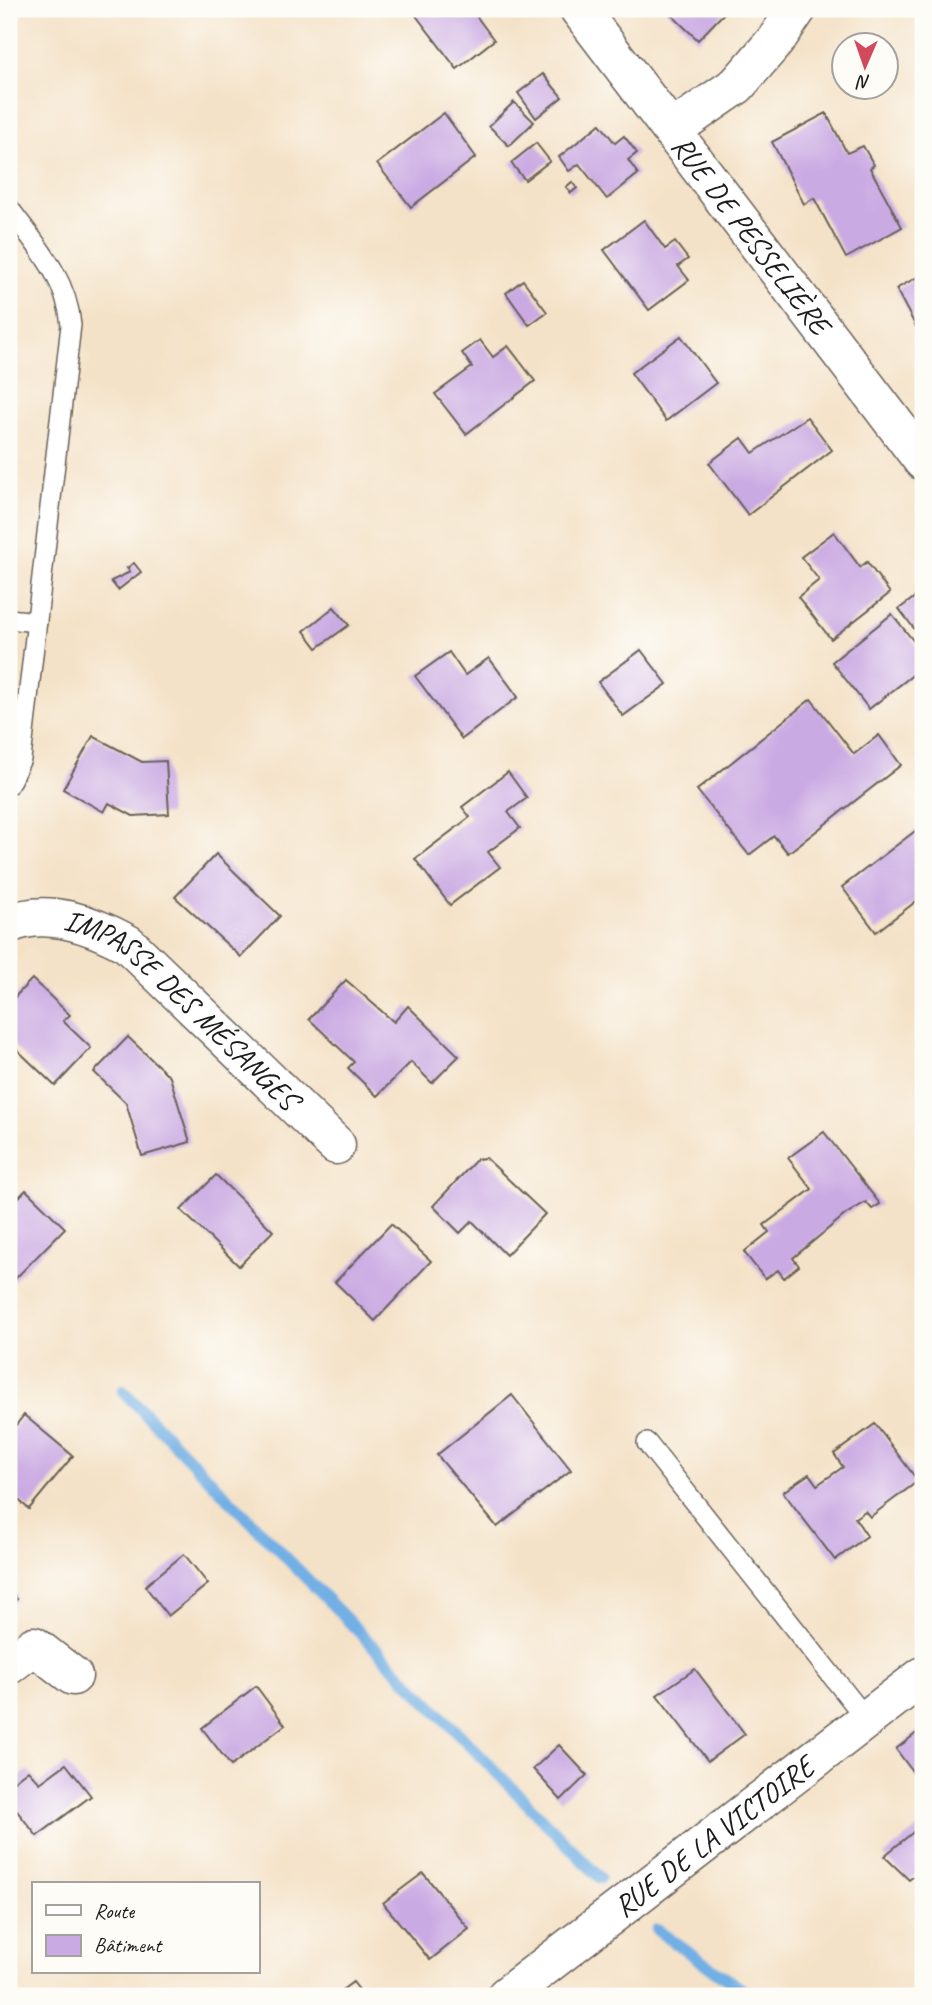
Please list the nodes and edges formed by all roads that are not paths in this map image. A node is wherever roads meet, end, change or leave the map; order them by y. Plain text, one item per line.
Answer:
1 (579, 9) edge
2 (797, 9) edge
3 (673, 129) junction
4 (9, 208) edge
5 (923, 461) edge
6 (9, 618) edge
7 (37, 622) junction
8 (18, 712) edge
9 (9, 784) edge
10 (9, 924) edge
11 (336, 1145) dead end
12 (647, 1443) dead end
13 (9, 1665) edge
14 (73, 1676) dead end
15 (923, 1676) edge
16 (867, 1720) junction
17 (506, 1996) edge

1 - 3 street, RUE DE PESSELIÈRE
2 - 3 street
3 - 5 street, RUE DE PESSELIÈRE
4 - 7 lane
6 - 7 lane
7 - 8 lane
8 - 9 lane
10 - 11 street, IMPASSE DES MÉSANGES
12 - 16 lane
13 - 14 street
15 - 16 street, RUE DE LA VICTOIRE
16 - 17 street, RUE DE LA VICTOIRE

